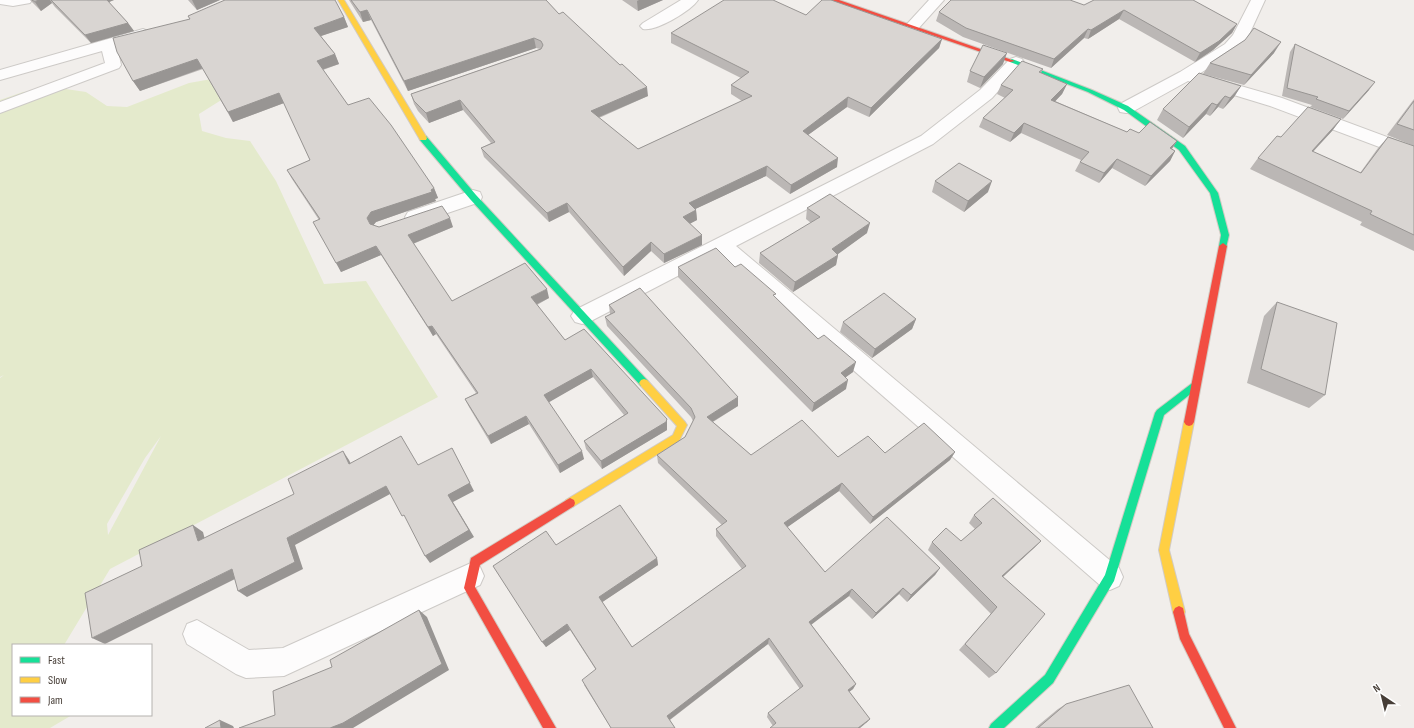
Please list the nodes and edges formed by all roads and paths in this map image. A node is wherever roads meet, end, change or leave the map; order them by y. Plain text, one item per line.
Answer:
1 (0, 0) edge
2 (25, 0) edge
3 (341, 0) edge
4 (691, 0) edge
5 (833, 0) edge
6 (937, 0) edge
7 (1258, 0) edge
8 (648, 26) dead end
9 (912, 27) junction
10 (155, 31) edge
11 (109, 43) junction
12 (1016, 62) junction
13 (0, 75) edge
14 (1186, 75) junction
15 (0, 108) edge
16 (1126, 108) junction
17 (1414, 154) edge
18 (473, 197) junction
19 (398, 223) edge
20 (722, 245) junction
21 (582, 316) junction
22 (1195, 385) junction
23 (472, 576) junction
24 (1110, 577) junction
25 (196, 634) dead end
26 (550, 728) edge
27 (994, 728) edge
28 (1230, 728) edge

1 - 2 street
3 - 18 street
4 - 8 street
5 - 9 street
6 - 9 street
7 - 14 street
9 - 12 street
10 - 11 street
11 - 13 street
11 - 15 street
12 - 16 street
12 - 20 street
14 - 16 street
14 - 17 street
16 - 22 street
18 - 19 street
18 - 21 street
20 - 21 street
20 - 24 street
21 - 23 street
22 - 24 street
22 - 28 street
23 - 25 street
23 - 26 street
24 - 27 street

